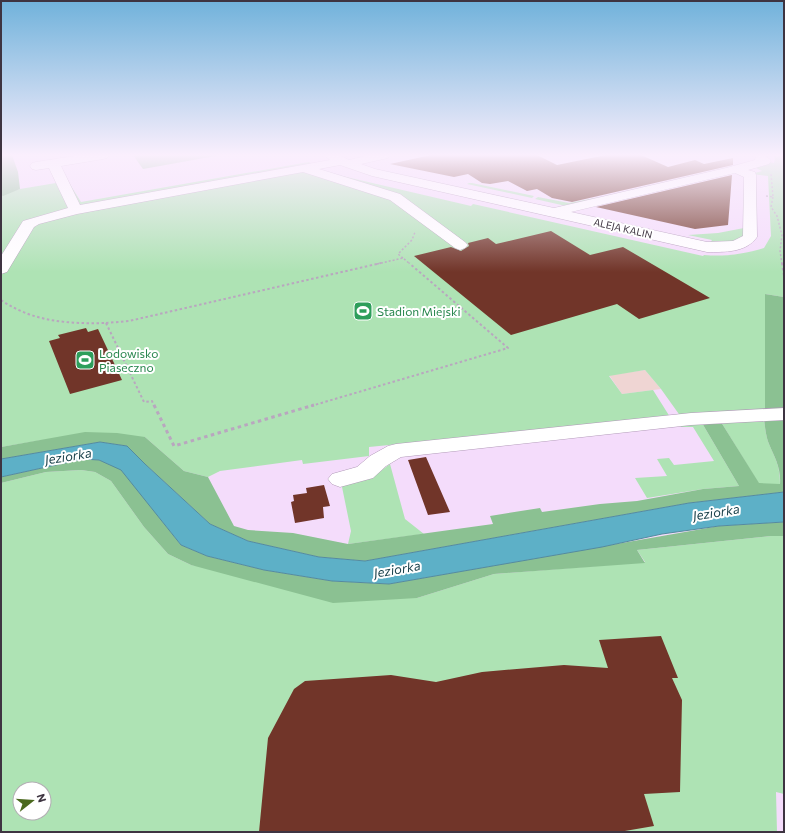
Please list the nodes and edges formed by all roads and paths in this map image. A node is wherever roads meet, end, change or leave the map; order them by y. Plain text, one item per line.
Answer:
1 (72, 194) edge
2 (165, 194) edge
3 (386, 194) edge
4 (472, 194) edge
5 (631, 194) edge
6 (750, 194) edge
7 (773, 197) dead end
8 (81, 209) junction
9 (555, 212) junction
10 (415, 234) dead end
11 (460, 245) dead end
12 (403, 258) junction
13 (1, 269) edge
14 (784, 276) edge
15 (1, 300) edge
16 (106, 323) junction
17 (784, 414) edge
18 (340, 479) dead end

1 - 8 street
2 - 8 street
3 - 11 street
4 - 9 street, ALEJA KALIN
5 - 9 street
6 - 9 street, ALEJA KALIN
7 - 14 path
8 - 13 street
10 - 12 path
12 - 16 path
12 - 16 path
15 - 16 path
17 - 18 street

